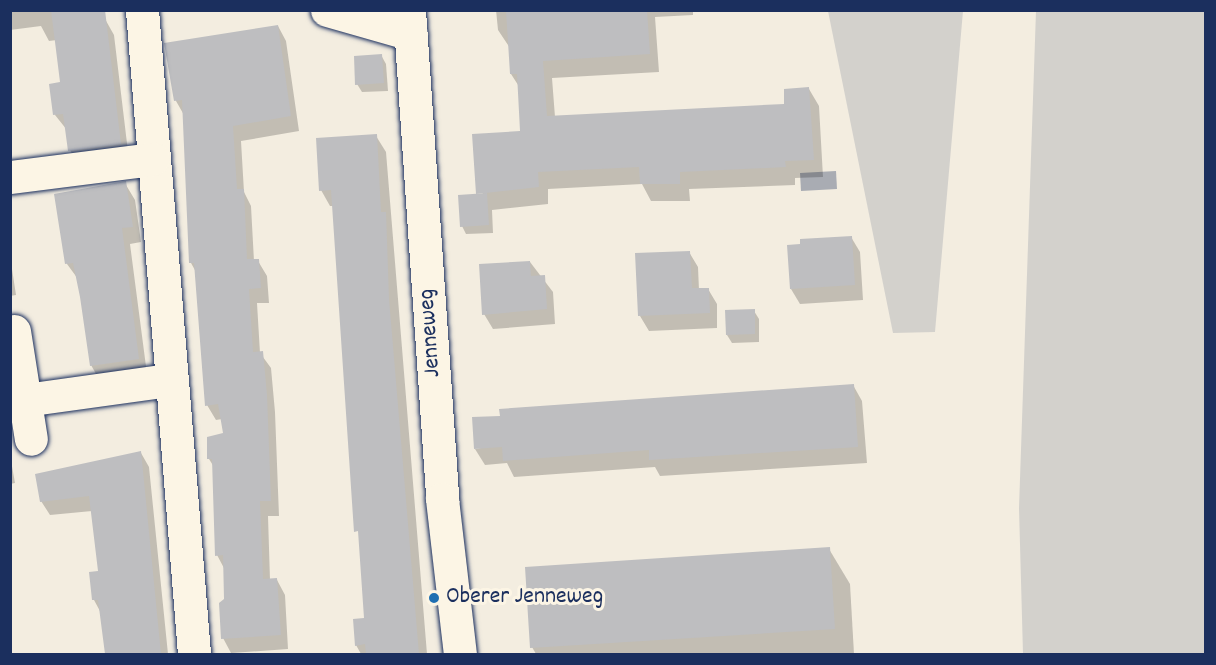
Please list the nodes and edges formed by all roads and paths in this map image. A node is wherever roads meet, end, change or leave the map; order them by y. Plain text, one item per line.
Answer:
1 (142, 10) edge
2 (327, 10) edge
3 (410, 22) edge
4 (153, 159) junction
5 (10, 177) edge
6 (14, 331) dead end
7 (170, 380) junction
8 (26, 400) junction
9 (31, 439) dead end
10 (194, 654) edge
11 (460, 654) edge

1 - 4 street
2 - 3 street
3 - 11 street, Jenneweg
4 - 5 street
4 - 7 street
6 - 8 street
7 - 8 street
7 - 10 street
8 - 9 street

